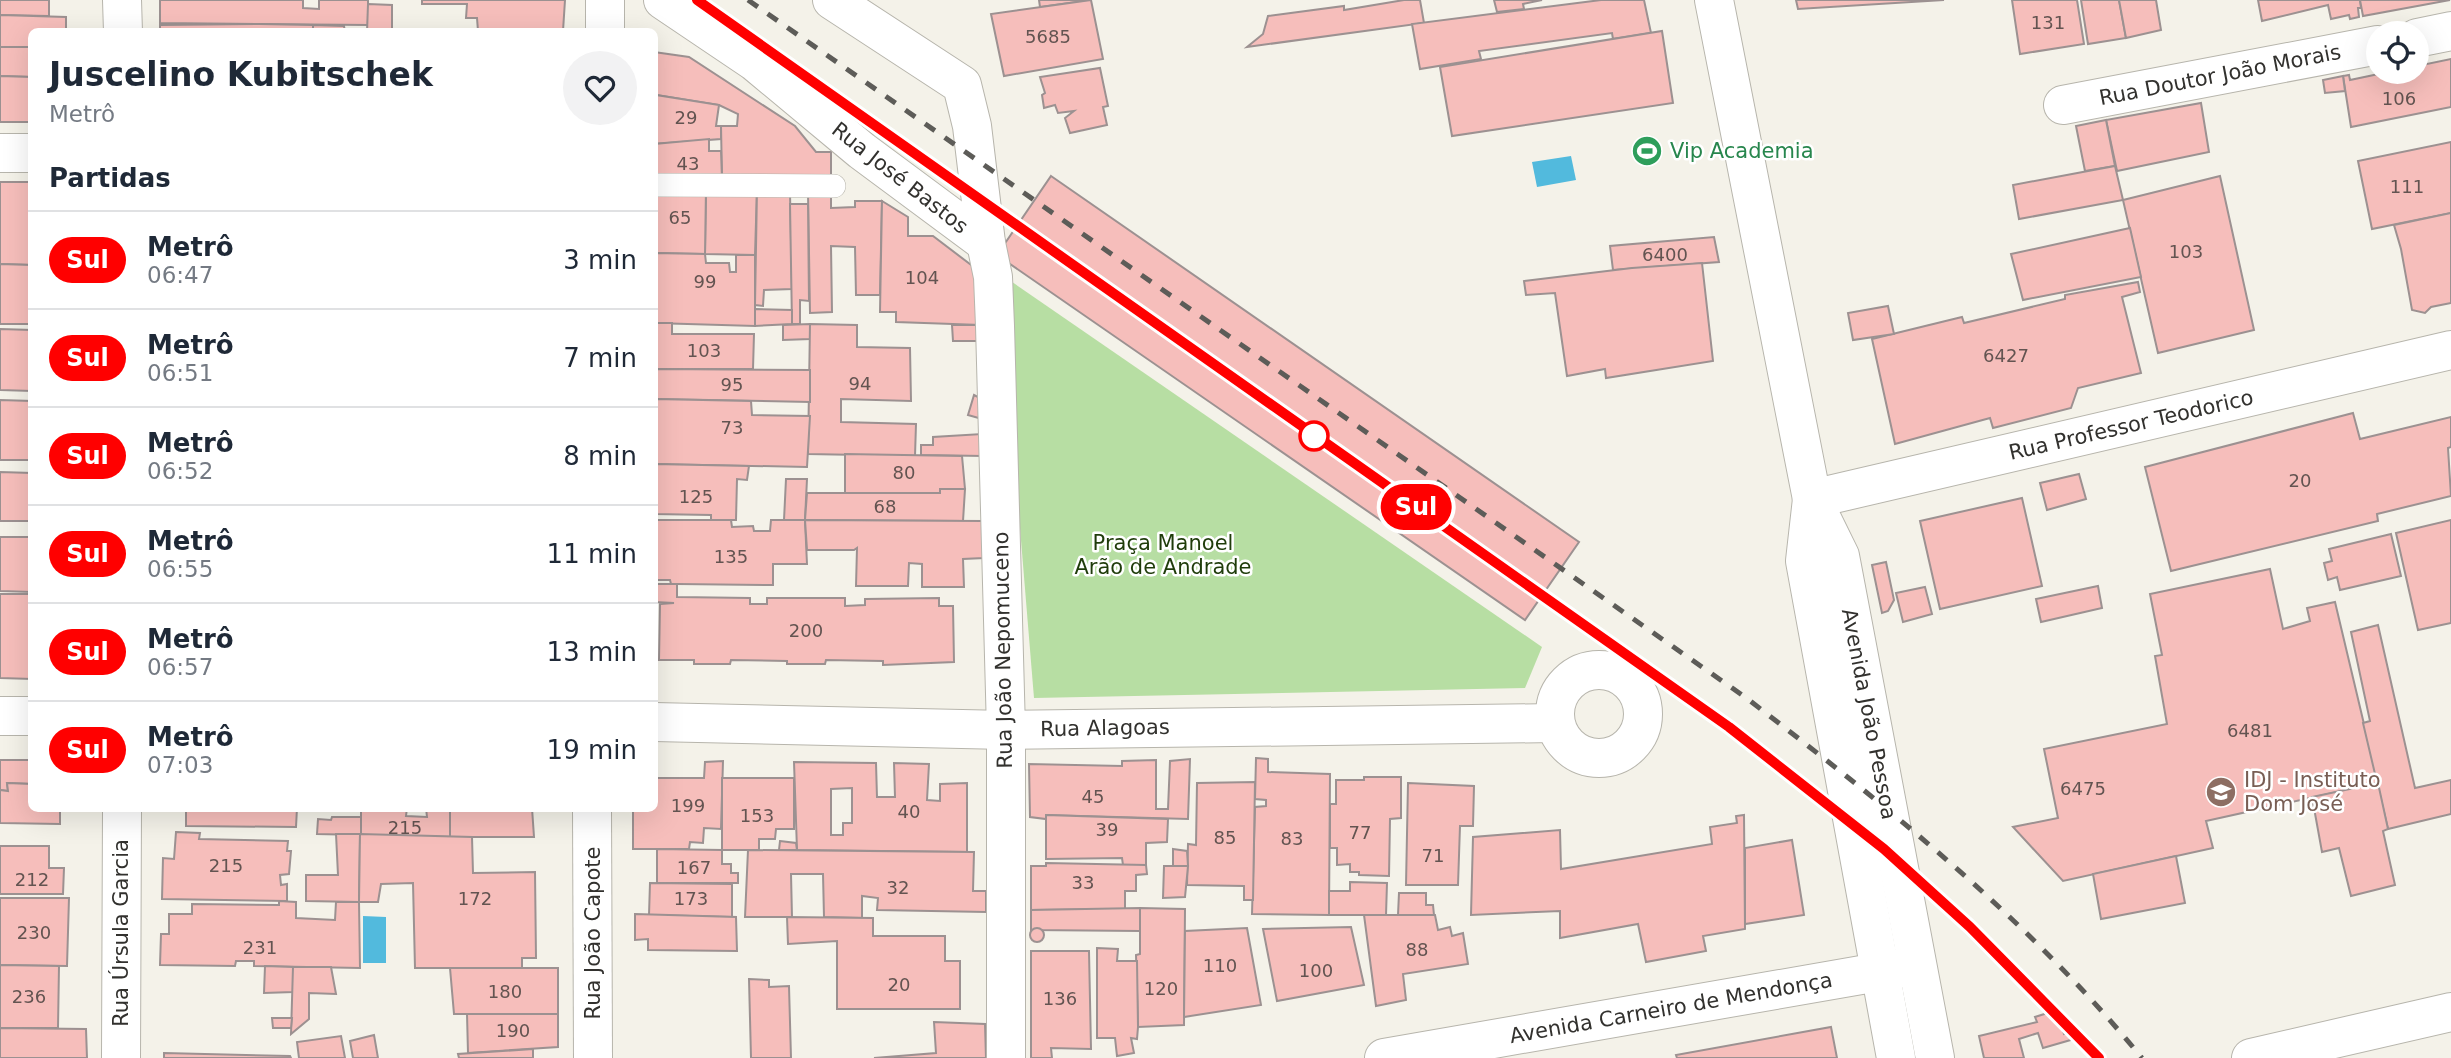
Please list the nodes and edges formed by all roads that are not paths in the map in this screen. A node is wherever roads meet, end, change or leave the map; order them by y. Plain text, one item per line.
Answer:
1 (122, 0) edge
2 (605, 0) edge
3 (663, 0) edge
4 (832, 0) edge
5 (1714, 0) edge
6 (123, 28) edge
7 (605, 28) edge
8 (2451, 31) edge
9 (2429, 36) edge
10 (2366, 47) edge
11 (2063, 105) dead end
12 (0, 153) edge
13 (28, 153) edge
14 (658, 185) edge
15 (834, 186) dead end
16 (986, 243) junction
17 (2451, 350) edge
18 (1812, 499) junction
19 (0, 716) edge
20 (28, 716) edge
21 (658, 722) edge
22 (1555, 723) dead end
23 (1006, 730) junction
24 (122, 812) edge
25 (592, 812) edge
26 (1898, 968) junction
27 (2451, 1012) edge
28 (121, 1058) edge
29 (593, 1058) edge
30 (1006, 1058) edge
31 (1384, 1058) edge
32 (1896, 1058) edge
33 (1935, 1058) edge
34 (2251, 1058) edge

1 - 6 street
2 - 7 street
3 - 16 street, Rua José Bastos
4 - 16 street, Rua José Bastos
5 - 18 street, Avenida João Pessoa
8 - 9 street
10 - 11 street, Rua Doutor João Morais
12 - 13 street
14 - 15 lane
16 - 23 street, Rua João Nepomuceno
17 - 18 street, Rua Professor Teodorico
18 - 26 street, Avenida João Pessoa
19 - 20 street
21 - 23 street, Rua Alagoas
22 - 23 street, Rua Alagoas
23 - 30 street, Rua João Nepomuceno
24 - 28 street, Rua Úrsula Garcia
25 - 29 street, Rua João Capote
26 - 31 street, Avenida Carneiro de Mendonça
26 - 32 street, Avenida João Pessoa
26 - 33 street, Avenida João Pessoa
27 - 34 street

